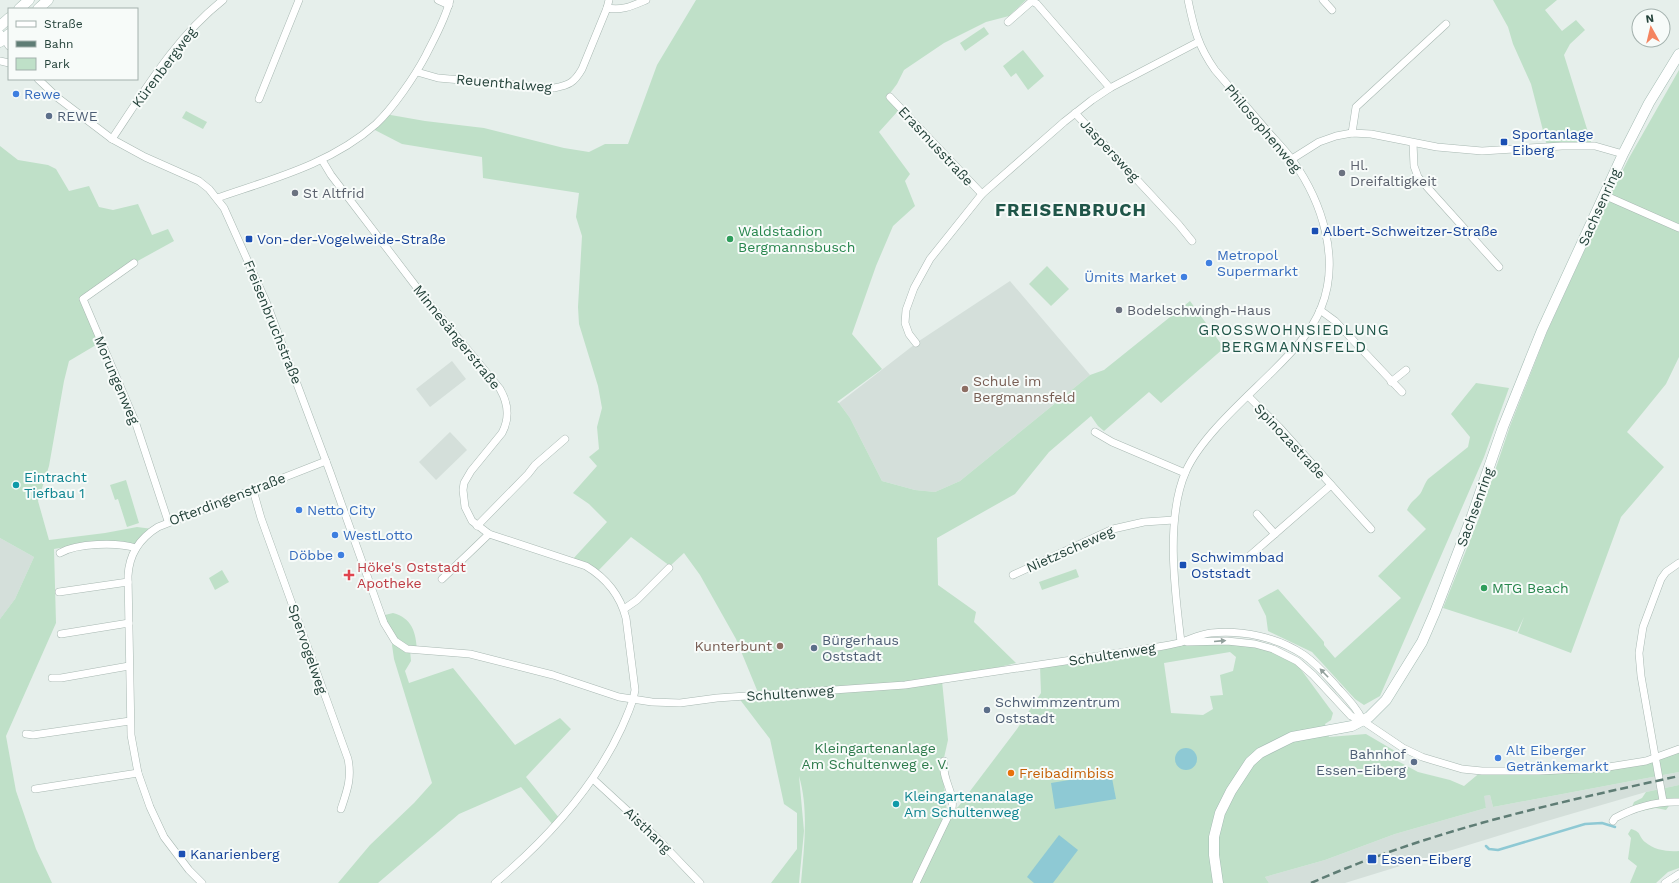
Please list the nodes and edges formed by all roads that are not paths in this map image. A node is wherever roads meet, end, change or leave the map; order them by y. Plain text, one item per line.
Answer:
1 (29, 0) edge
2 (48, 0) edge
3 (223, 0) edge
4 (299, 0) edge
5 (438, 0) edge
6 (609, 0) edge
7 (646, 0) edge
8 (1188, 0) edge
9 (1323, 0) edge
10 (450, 3) edge
11 (20, 8) edge
12 (39, 8) edge
13 (607, 8) junction
14 (1332, 10) dead end
15 (8, 19) edge
16 (1008, 22) dead end
17 (1446, 24) dead end
18 (0, 26) edge
19 (1198, 42) junction
20 (1679, 54) edge
21 (417, 72) junction
22 (39, 80) edge
23 (1110, 88) junction
24 (890, 97) dead end
25 (259, 99) dead end
26 (1075, 113) junction
27 (1352, 133) junction
28 (112, 139) junction
29 (1413, 142) junction
30 (1622, 154) junction
31 (1292, 159) junction
32 (322, 160) junction
33 (982, 194) junction
34 (1604, 195) junction
35 (217, 198) junction
36 (1679, 228) edge
37 (1192, 241) dead end
38 (134, 263) dead end
39 (1499, 267) dead end
40 (1320, 310) junction
41 (916, 343) dead end
42 (1406, 370) dead end
43 (1391, 382) junction
44 (1402, 392) dead end
45 (1248, 396) junction
46 (1095, 432) dead end
47 (565, 439) dead end
48 (326, 461) junction
49 (1185, 473) junction
50 (1331, 485) junction
51 (253, 490) junction
52 (1258, 514) dead end
53 (1174, 520) junction
54 (168, 522) junction
55 (477, 526) junction
56 (1371, 529) dead end
57 (489, 534) junction
58 (1275, 534) junction
59 (136, 548) junction
60 (60, 553) dead end
61 (1246, 559) dead end
62 (1679, 563) edge
63 (669, 568) dead end
64 (1013, 574) dead end
65 (442, 579) dead end
66 (128, 582) junction
67 (59, 592) dead end
68 (624, 609) junction
69 (129, 624) junction
70 (61, 634) dead end
71 (1181, 642) junction
72 (404, 648) joint
73 (129, 666) junction
74 (52, 678) dead end
75 (634, 700) junction
76 (130, 721) junction
77 (1363, 721) junction
78 (26, 734) dead end
79 (1679, 749) edge
80 (1656, 759) junction
81 (944, 761) dead end
82 (138, 773) junction
83 (593, 779) junction
84 (35, 788) dead end
85 (1664, 801) junction
86 (1679, 802) edge
87 (341, 809) dead end
88 (1613, 821) dead end
89 (1679, 874) edge
90 (500, 882) edge
91 (202, 883) edge
92 (700, 883) edge
93 (916, 883) edge
94 (1218, 883) edge
95 (1665, 883) edge

1 - 11 street
2 - 12 street
3 - 28 street, Kürenbergweg
4 - 25 street
5 - 10 street
6 - 13 street, Reuenthalweg
7 - 13 street
8 - 19 street, Philosophenweg
9 - 14 street
10 - 21 street
13 - 21 street, Reuenthalweg
15 - 18 street
16 - 23 street
17 - 27 street
19 - 23 street, Erasmusstraße
19 - 31 street, Philosophenweg
20 - 30 street, Sachsenring
21 - 32 street
22 - 28 street, Freisenbruchstraße
23 - 26 street, Erasmusstraße
24 - 33 street, Erasmusstraße
26 - 33 street, Erasmusstraße
26 - 37 street, Jaspersweg
27 - 29 street
27 - 31 street
28 - 35 street, Freisenbruchstraße
29 - 30 street
29 - 39 street
30 - 34 street, Sachsenring
31 - 40 street, Philosophenweg
32 - 35 street
32 - 55 street, Minnesängerstraße
33 - 41 street, Erasmusstraße
34 - 36 street
34 - 77 street, Sachsenring
35 - 48 street, Freisenbruchstraße
38 - 54 street, Morungenweg
40 - 43 street
40 - 45 street, Philosophenweg
42 - 43 street
43 - 44 street
45 - 49 street, Philosophenweg
45 - 50 street, Spinozastraße
46 - 49 street
47 - 55 street
48 - 51 street, Ofterdingenstraße
48 - 72 street, Freisenbruchstraße
49 - 53 street, Philosophenweg
50 - 56 street, Spinozastraße
50 - 58 street, Spinozastraße
51 - 54 street, Ofterdingenstraße
51 - 87 street, Spervogelweg
52 - 58 street
53 - 64 street, Nietzscheweg
53 - 71 street, Philosophenweg
54 - 59 street, Ofterdingenstraße
55 - 57 street, Minnesängerstraße
57 - 65 street
57 - 68 street, Minnesängerstraße
58 - 61 street, Spinozastraße
59 - 60 street
59 - 66 street, Ofterdingenstraße
62 - 80 street
63 - 68 street
66 - 67 street
66 - 69 street, Ofterdingenstraße
68 - 75 street, Minnesängerstraße
69 - 70 street
69 - 73 street, Ofterdingenstraße
71 - 75 street, Schultenweg
71 -> 77 street, Schultenweg
77 -> 71 street, Schultenweg
72 - 75 street, Schultenweg
73 - 74 street
73 - 76 street, Ofterdingenstraße
75 - 83 street
76 - 78 street
76 - 82 street, Ofterdingenstraße
77 - 80 street, Schultenweg
77 - 94 street, Sachsenring
79 - 80 street, Schultenweg
80 - 85 street
81 - 93 street
82 - 84 street
82 - 91 street, Ofterdingenstraße
83 - 90 street
83 - 92 street, Aisthang
85 - 86 street
85 - 88 street
89 - 95 street

